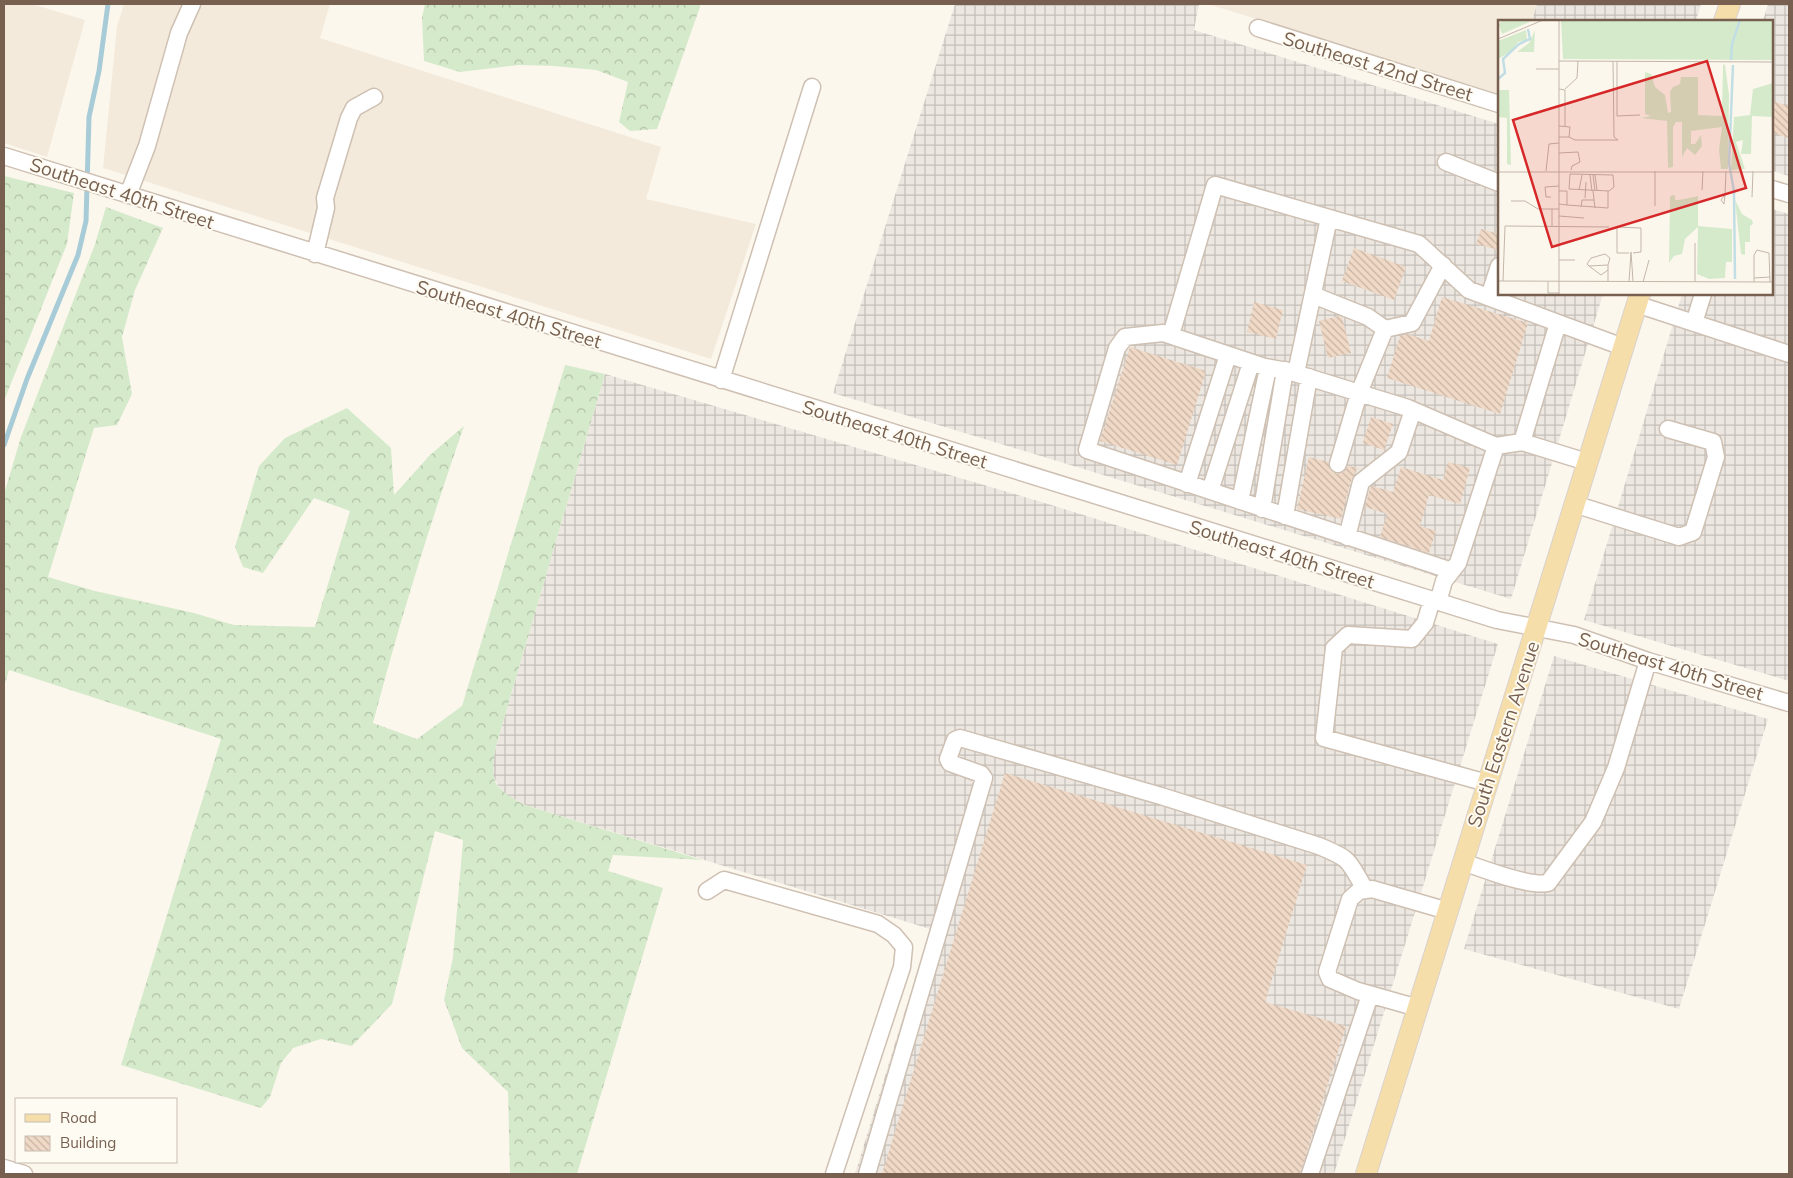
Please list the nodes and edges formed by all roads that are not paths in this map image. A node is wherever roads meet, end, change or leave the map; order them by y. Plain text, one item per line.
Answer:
1 (192, 4) edge
2 (1730, 4) edge
3 (1724, 20) edge
4 (1258, 28) dead end
5 (812, 87) dead end
6 (374, 97) dead end
7 (1498, 104) edge
8 (4, 156) edge
9 (1446, 162) dead end
10 (1498, 183) edge
11 (1773, 189) edge
12 (1789, 194) edge
13 (128, 195) junction
14 (1329, 218) junction
15 (315, 254) junction
16 (1442, 265) junction
17 (1498, 269) edge
18 (1313, 295) junction
19 (1704, 295) edge
20 (1489, 297) junction
21 (1638, 299) edge
22 (1558, 323) junction
23 (1694, 323) junction
24 (1385, 329) junction
25 (1171, 336) junction
26 (1623, 346) junction
27 (1789, 354) edge
28 (1228, 355) junction
29 (1251, 362) junction
30 (1268, 368) junction
31 (1297, 374) junction
32 (722, 380) junction
33 (1360, 393) junction
34 (1413, 410) junction
35 (1668, 429) dead end
36 (1522, 442) junction
37 (1496, 446) junction
38 (1587, 462) junction
39 (1338, 464) dead end
40 (1187, 484) junction
41 (1210, 491) junction
42 (1240, 501) junction
43 (1574, 504) junction
44 (1262, 508) junction
45 (1285, 516) junction
46 (1347, 537) junction
47 (1452, 571) junction
48 (1435, 601) junction
49 (1536, 628) junction
50 (1648, 661) junction
51 (1789, 702) edge
52 (1487, 783) junction
53 (1463, 862) junction
54 (1365, 889) junction
55 (707, 891) dead end
56 (1448, 911) junction
57 (1370, 995) junction
58 (1418, 1008) junction
59 (4, 1168) edge
60 (24, 1174) edge
61 (834, 1174) edge
62 (867, 1174) edge
63 (1310, 1174) edge
64 (1366, 1174) edge

1 - 13 street
2 - 3 main road
4 - 7 street, Southeast 42nd Street
5 - 32 street
6 - 15 street
8 - 13 street, Southeast 40th Street
9 - 10 street
11 - 12 street
13 - 15 street, Southeast 40th Street
14 - 16 street
14 - 18 street
14 - 25 street
15 - 32 street, Southeast 40th Street
16 - 20 street
16 - 24 street
17 - 20 street
18 - 24 street
18 - 31 street
19 - 23 street
20 - 22 street
21 - 23 street
21 - 26 main road, South Eastern Avenue
22 - 26 street
22 - 36 street
23 - 27 street
24 - 33 street
25 - 28 street
25 - 40 street
26 - 38 main road, South Eastern Avenue
28 - 29 street
28 - 40 street
29 - 30 street
29 - 41 street
30 - 31 street
30 - 42 street
31 - 33 street
31 - 44 street
31 - 45 street
32 - 48 street, Southeast 40th Street
33 - 34 street
33 - 39 street
34 - 37 street
34 - 46 street
35 - 43 street
36 - 37 street
36 - 38 street
37 - 47 street
38 - 43 main road, South Eastern Avenue
40 - 41 street
41 - 42 street
42 - 44 street
43 - 49 main road, South Eastern Avenue
44 - 45 street
45 - 46 street
46 - 47 street
47 - 48 street
48 - 49 street, Southeast 40th Street
48 - 52 street
49 - 50 street, Southeast 40th Street
49 - 52 main road, South Eastern Avenue
50 - 51 street, Southeast 40th Street
50 - 53 street
52 - 53 main road, South Eastern Avenue
53 - 56 main road, South Eastern Avenue
54 - 56 street
54 - 57 street
54 - 62 street
55 - 61 street
56 - 58 main road, South Eastern Avenue
57 - 58 street
57 - 63 street
58 - 64 main road, South Eastern Avenue
59 - 60 street

